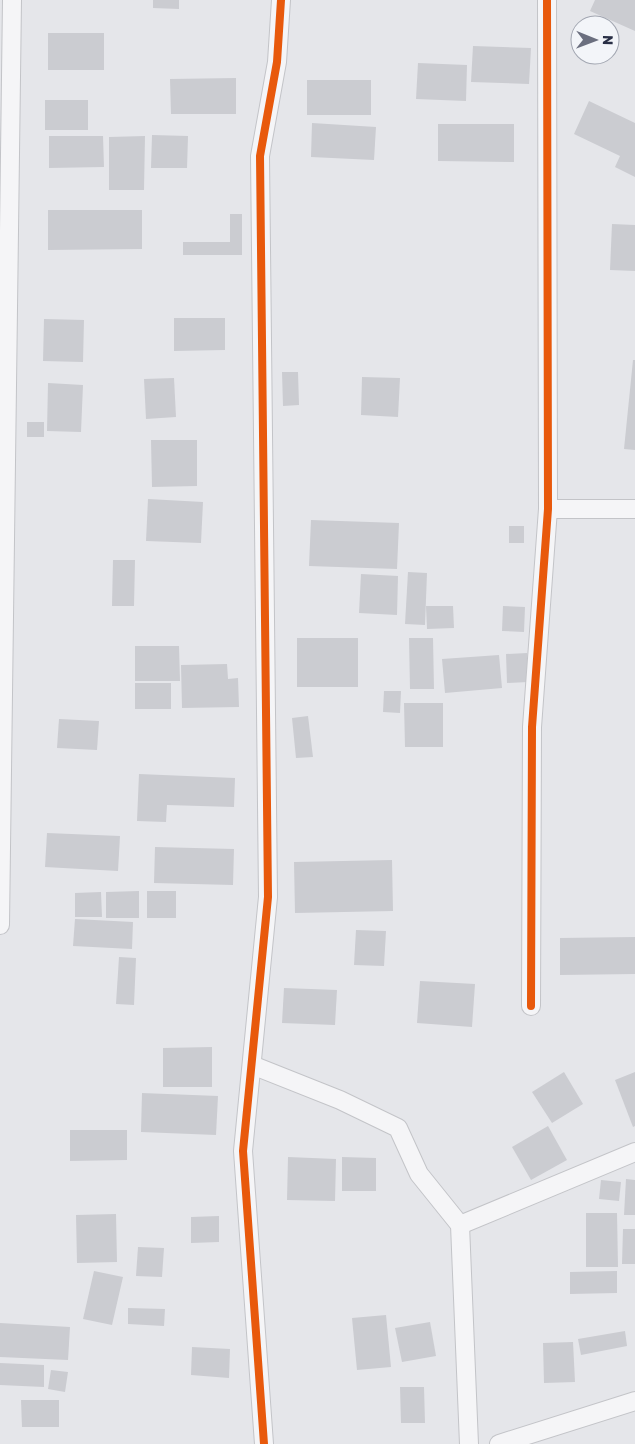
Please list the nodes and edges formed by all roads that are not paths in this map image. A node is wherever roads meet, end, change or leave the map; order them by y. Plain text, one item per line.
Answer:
1 (12, 0) edge
2 (281, 0) edge
3 (547, 0) edge
4 (548, 509) junction
5 (635, 509) edge
6 (0, 925) edge
7 (531, 1006) dead end
8 (252, 1065) junction
9 (635, 1152) edge
10 (460, 1224) junction
11 (635, 1401) edge
12 (264, 1444) edge
13 (469, 1444) edge
14 (499, 1444) edge

1 - 6 street
2 - 8 street
3 - 4 street
4 - 5 street
4 - 7 street
8 - 10 street
8 - 12 street
9 - 10 street
10 - 13 street
11 - 14 street

